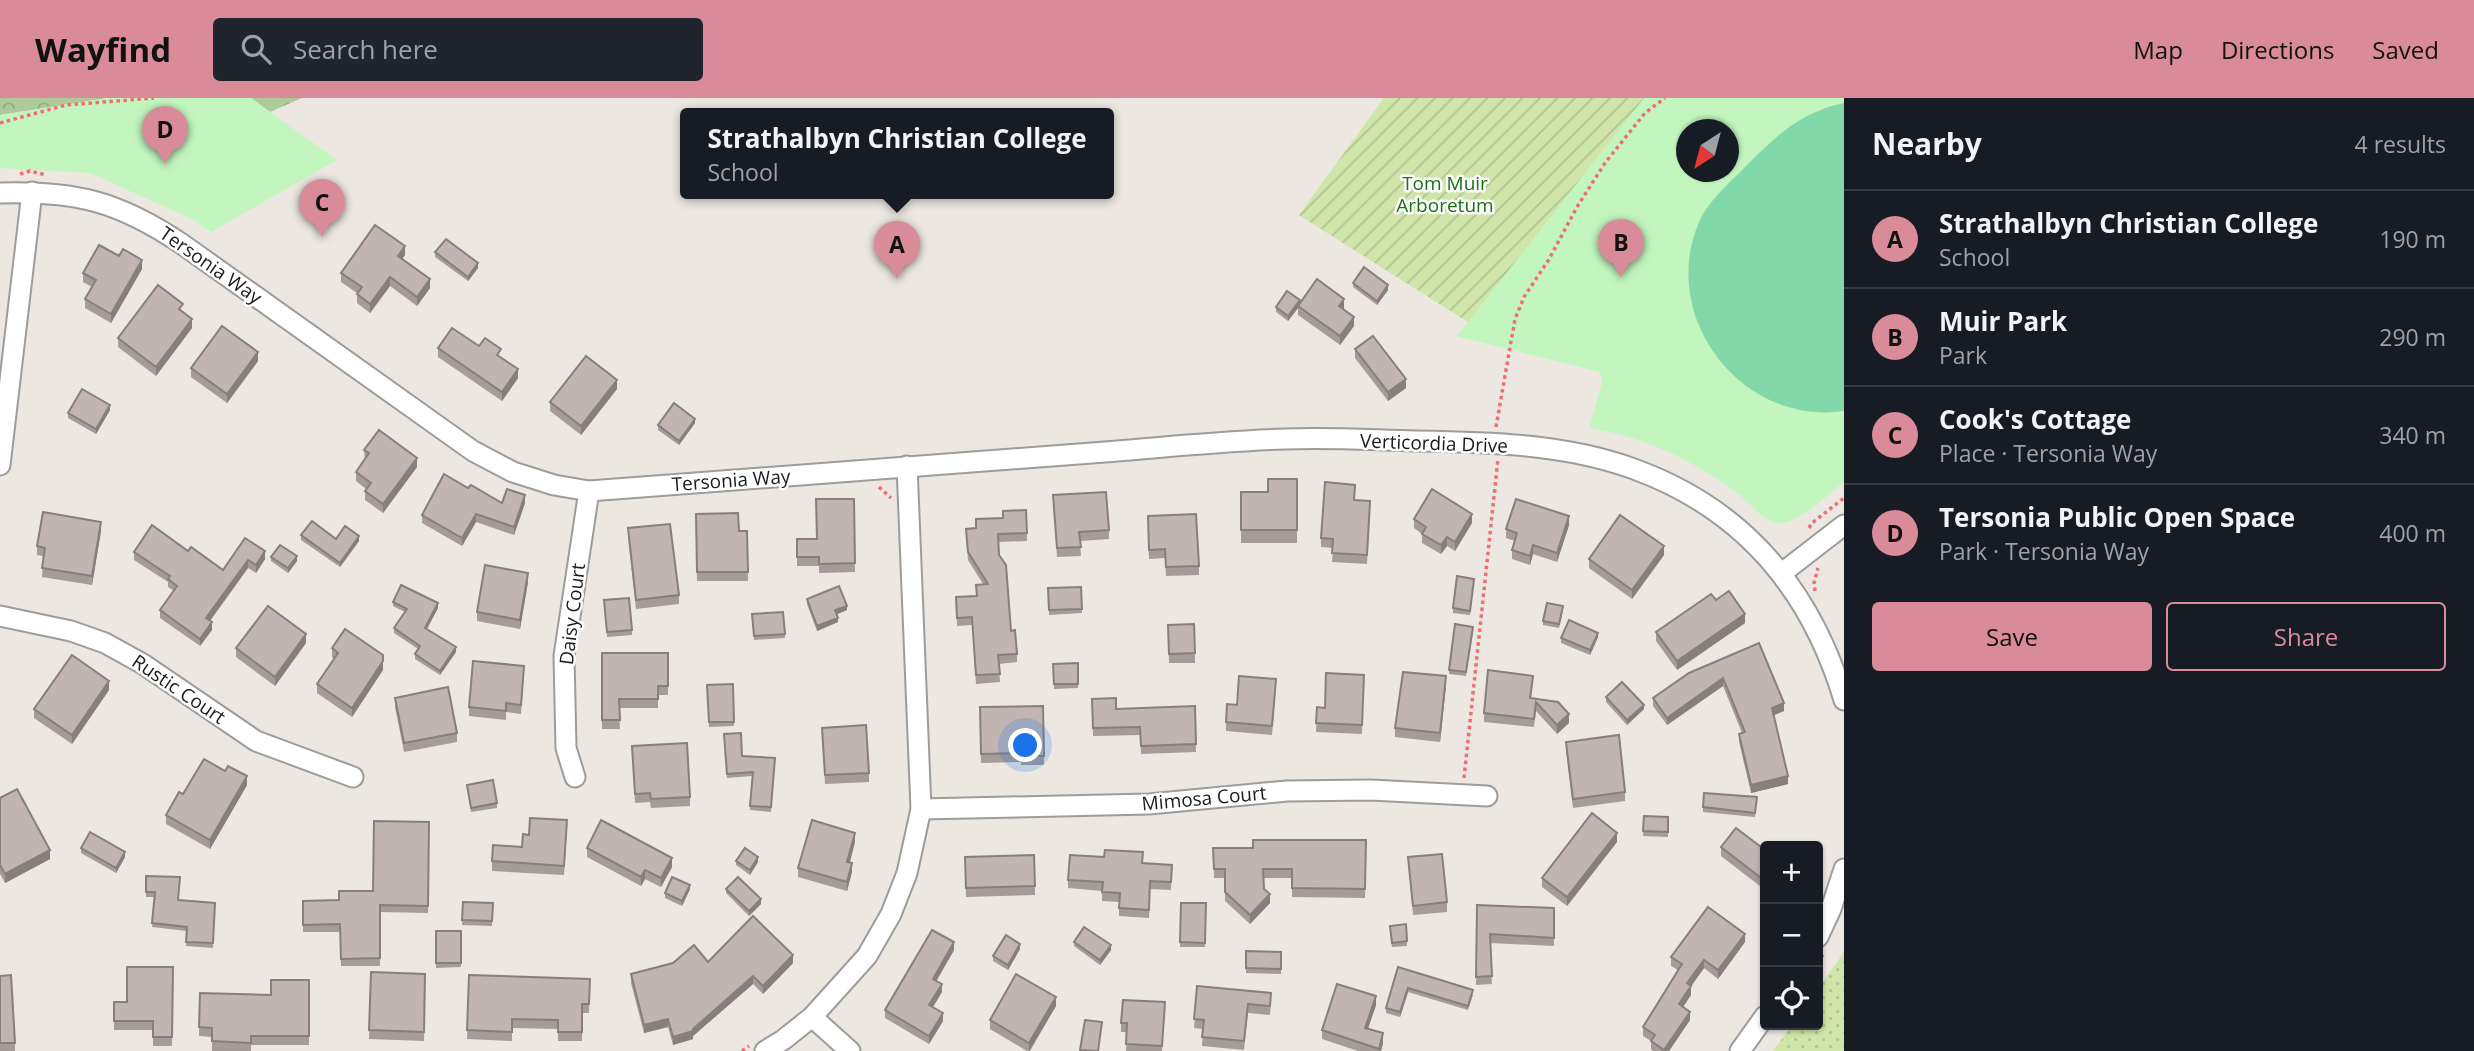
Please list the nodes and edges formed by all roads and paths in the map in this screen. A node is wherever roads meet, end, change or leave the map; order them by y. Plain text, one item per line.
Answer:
1 (154, 98) edge
2 (1665, 98) edge
3 (0, 123) edge
4 (14, 176) dead end
5 (54, 178) dead end
6 (0, 192) edge
7 (32, 192) junction
8 (1496, 430) dead end
9 (1499, 456) dead end
10 (0, 465) edge
11 (907, 466) junction
12 (870, 484) dead end
13 (589, 491) junction
14 (896, 508) dead end
15 (1844, 525) edge
16 (1782, 573) junction
17 (0, 616) edge
18 (1844, 700) edge
19 (353, 777) dead end
20 (575, 778) dead end
21 (1464, 781) dead end
22 (1486, 796) dead end
23 (921, 809) junction
24 (1844, 869) edge
25 (1823, 926) edge
26 (811, 1017) junction
27 (1760, 1023) edge
28 (759, 1048) edge
29 (742, 1051) edge
30 (849, 1051) edge
31 (1740, 1051) edge

1 - 3 path
2 - 8 path
4 - 5 path
6 - 7 street, Tersonia Way
7 - 10 street
7 - 13 street, Tersonia Way
9 - 21 path
11 - 13 street, Tersonia Way
11 - 16 street, Verticordia Drive
11 - 23 street
12 - 14 path
13 - 20 street, Daisy Court
15 - 16 street
16 - 18 street, Verticordia Drive
17 - 19 street, Rustic Court
22 - 23 street, Mimosa Court
23 - 26 street
24 - 25 street
26 - 28 street
26 - 30 street
27 - 31 street
28 - 29 path

